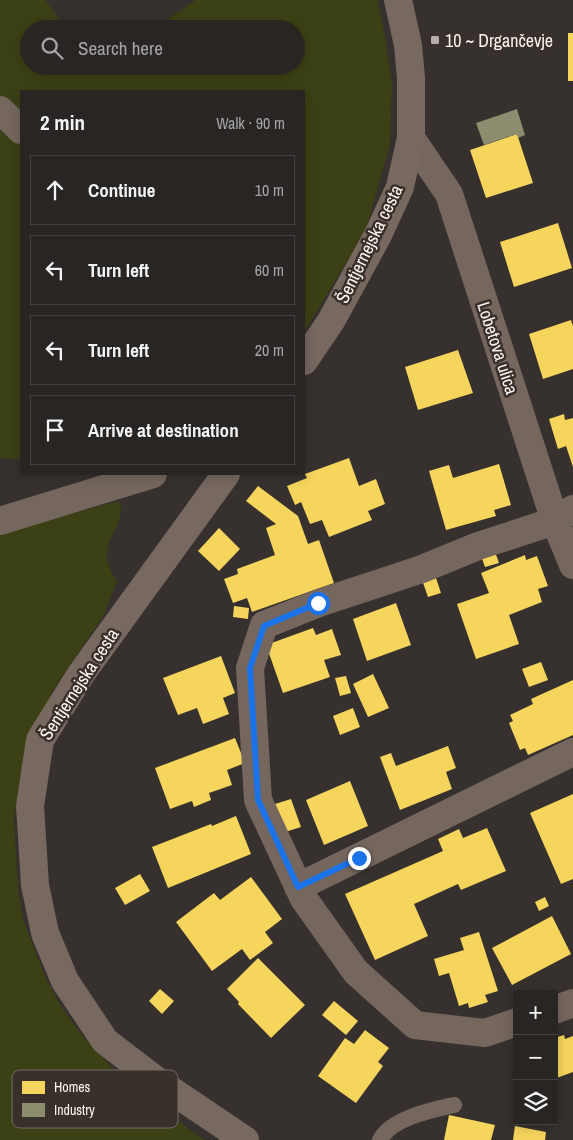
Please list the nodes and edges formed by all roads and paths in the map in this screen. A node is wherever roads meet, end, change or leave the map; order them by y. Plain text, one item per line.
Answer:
1 (398, 0) edge
2 (0, 110) edge
3 (20, 129) edge
4 (410, 138) junction
5 (305, 359) edge
6 (150, 475) edge
7 (225, 475) edge
8 (564, 515) edge
9 (0, 521) edge
10 (573, 565) edge
11 (573, 752) edge
12 (298, 887) junction
13 (573, 1003) edge
14 (558, 1009) edge
15 (513, 1023) edge
16 (143, 1070) edge
17 (178, 1095) edge
18 (454, 1105) dead end
19 (245, 1140) edge
20 (380, 1140) edge

1 - 4 main road, Šentjernejska cesta
2 - 3 street
4 - 5 main road, Šentjernejska cesta
4 - 8 street, Lobetova ulica
6 - 9 street
7 - 16 main road, Šentjernejska cesta
8 - 10 street, Lobetova ulica
8 - 12 street
11 - 12 street
12 - 15 street
13 - 14 street
17 - 19 main road, Šentjernejska cesta
18 - 20 lane

